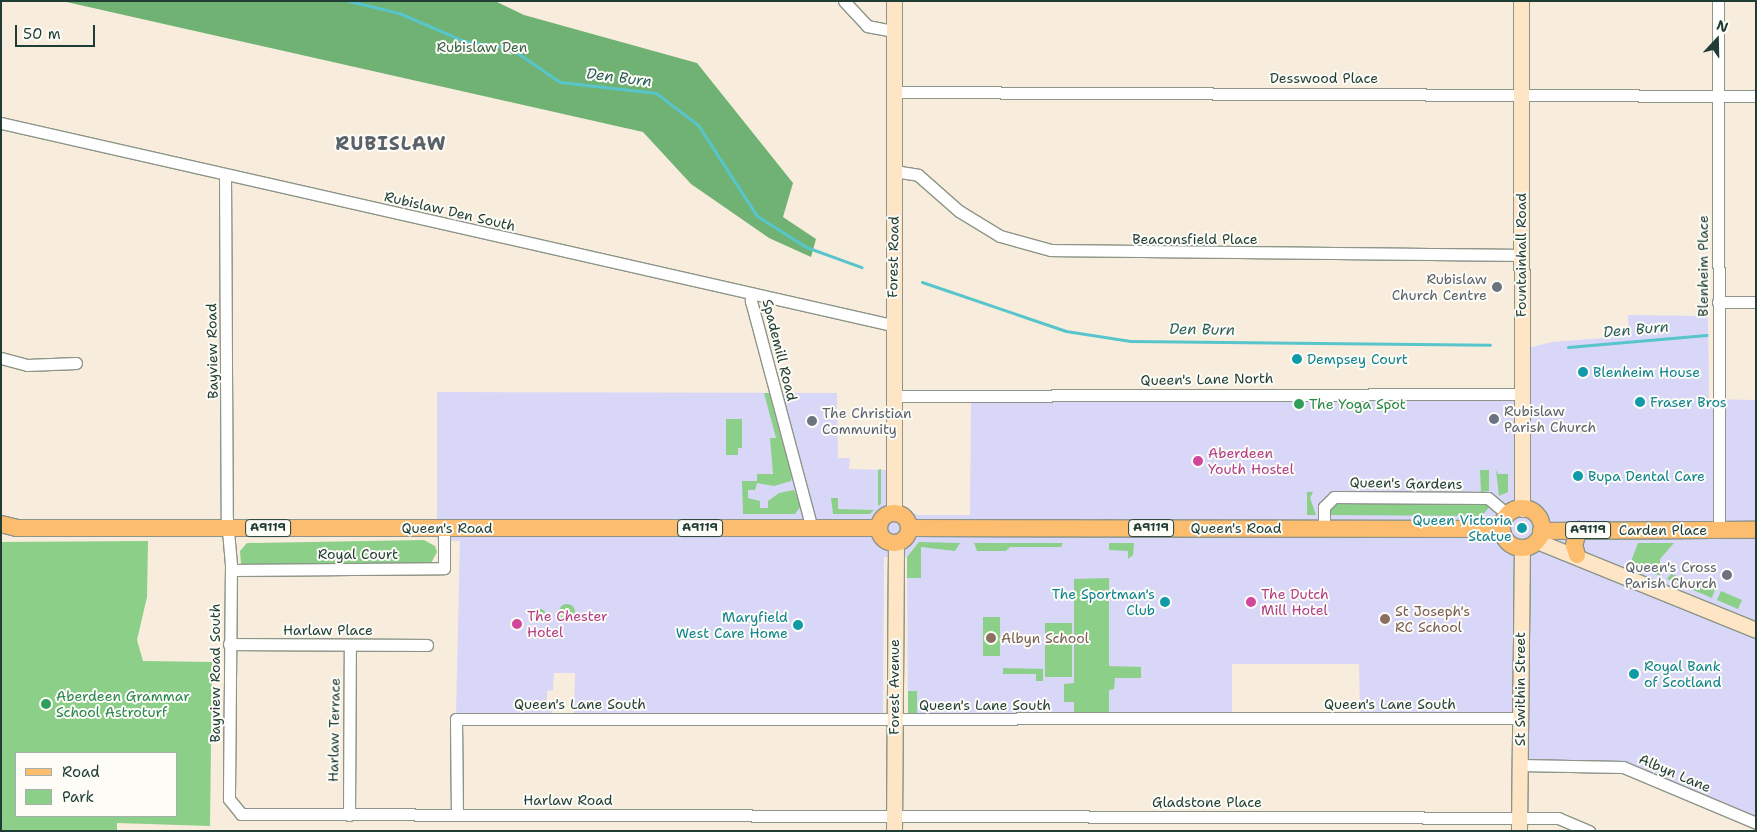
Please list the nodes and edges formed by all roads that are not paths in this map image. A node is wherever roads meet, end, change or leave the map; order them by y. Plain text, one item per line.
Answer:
1 (844, 1) edge
2 (894, 1) edge
3 (1521, 1) edge
4 (1718, 1) edge
5 (893, 31) junction
6 (892, 92) junction
7 (1521, 93) junction
8 (1718, 94) junction
9 (1756, 96) edge
10 (1, 123) edge
11 (894, 171) junction
12 (225, 175) junction
13 (1520, 256) junction
14 (752, 294) junction
15 (1718, 302) junction
16 (1756, 302) edge
17 (892, 325) junction
18 (1, 358) edge
19 (76, 363) dead end
20 (1521, 394) junction
21 (893, 396) junction
22 (894, 513) junction
23 (1511, 517) junction
24 (6, 528) edge
25 (229, 528) junction
26 (444, 528) junction
27 (812, 528) junction
28 (879, 528) junction
29 (909, 528) junction
30 (1324, 528) junction
31 (1580, 530) junction
32 (1719, 530) junction
33 (1756, 530) edge
34 (1533, 540) junction
35 (896, 543) junction
36 (1577, 555) junction
37 (231, 570) junction
38 (1756, 630) edge
39 (229, 644) junction
40 (427, 645) dead end
41 (350, 646) junction
42 (1520, 718) junction
43 (894, 720) junction
44 (1520, 765) junction
45 (241, 814) joint
46 (349, 815) junction
47 (457, 815) junction
48 (1756, 823) edge
49 (894, 824) edge
50 (1519, 824) edge
51 (1589, 831) edge

1 - 5 street
2 - 5 street, Forest Road
3 - 7 street, Fountainhall Road
4 - 8 street, Blenheim Place
5 - 6 street, Forest Road
6 - 7 street, Desswood Place
6 - 11 street, Forest Road
7 - 8 street, Desswood Place
7 - 13 street, Fountainhall Road
8 - 9 street, Desswood Place
8 - 15 street, Blenheim Place
10 - 12 street, Rubislaw Den South
11 - 13 street, Beaconsfield Place
11 - 17 street, Forest Road
12 - 14 street, Rubislaw Den South
12 - 25 street, Bayview Road
13 - 20 street, Fountainhall Road
14 - 17 street, Rubislaw Den South
14 - 27 street, Spademill Road
15 - 16 street
15 - 32 street, Blenheim Place
17 - 21 street, Forest Road
18 - 19 street
20 - 21 street, Queen's Lane North
20 - 23 street, Fountainhall Road
21 - 22 street, Forest Road
22 - 28 main road
22 - 29 main road
23 - 30 main road, Queen's Road / A9119
23 - 30 street, Queen's Gardens
23 - 34 main road
23 - 34 main road
24 - 25 main road, Queen's Road / A9119
25 - 26 main road, Queen's Road / A9119
25 - 37 street, Bayview Road South
26 - 27 main road, Queen's Road / A9119
26 - 37 street, Royal Court
27 - 28 main road, Queen's Road / A9119
28 - 35 main road
29 - 30 main road, Queen's Road / A9119
29 - 35 main road
31 - 32 main road, Carden Place / A9119
31 - 34 main road, Carden Place / A9119
31 - 36 main road
32 - 33 main road, Carden Place / A9119
34 - 36 street
34 - 42 street, St Swithin Street
35 - 43 street, Forest Avenue
36 - 38 street
37 - 39 street, Bayview Road South
39 - 41 street, Harlaw Place
39 - 45 street, Bayview Road South
40 - 41 street, Harlaw Place
41 - 46 street, Harlaw Terrace
42 - 43 street, Queen's Lane South
42 - 44 street, St Swithin Street
43 - 47 street, Queen's Lane South
43 - 49 street, Forest Avenue
44 - 48 street, Albyn Lane
44 - 50 street, St Swithin Street
45 - 46 street, Harlaw Road
46 - 47 street, Harlaw Road
47 - 49 street, Harlaw Road
49 - 50 street, Gladstone Place
50 - 51 street, Gladstone Place

